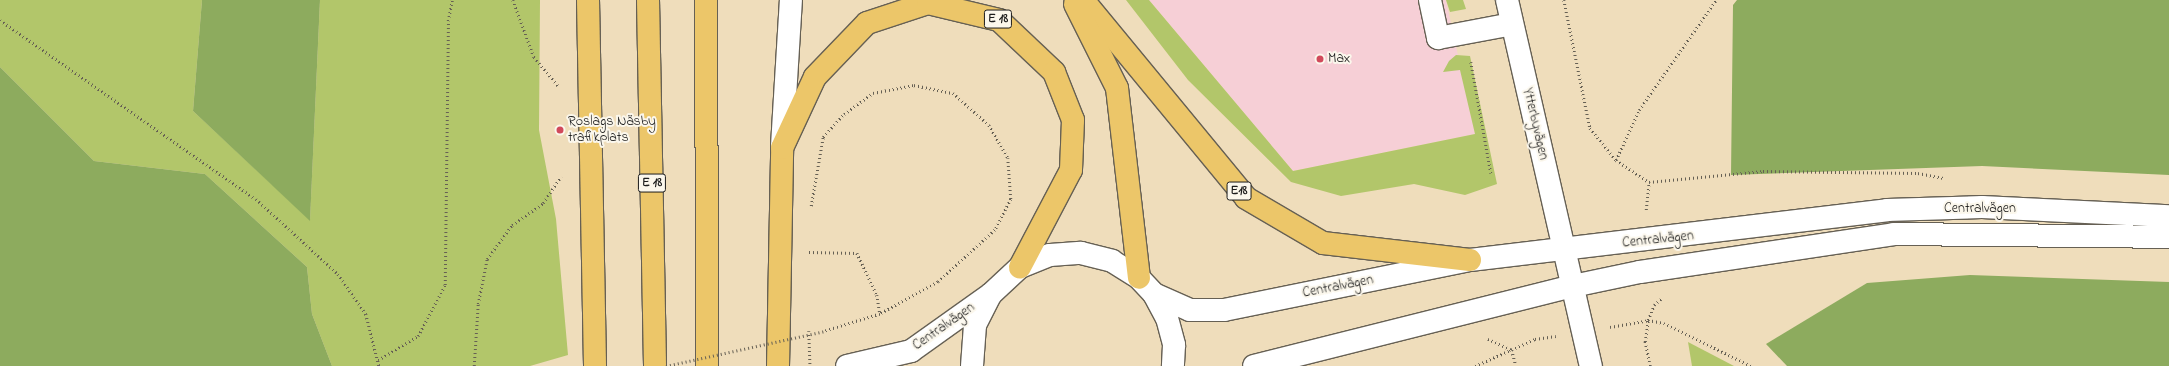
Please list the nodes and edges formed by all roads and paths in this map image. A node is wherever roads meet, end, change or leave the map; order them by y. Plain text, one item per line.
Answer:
1 (452, 0) edge
2 (513, 0) edge
3 (588, 0) edge
4 (648, 0) edge
5 (706, 0) edge
6 (791, 0) edge
7 (1073, 0) edge
8 (1083, 0) edge
9 (1430, 0) edge
10 (1507, 0) edge
11 (1564, 0) edge
12 (1716, 0) edge
13 (0, 20) edge
14 (1512, 24) junction
15 (1464, 33) junction
16 (559, 88) dead end
17 (782, 148) junction
18 (1616, 160) junction
19 (561, 172) dead end
20 (1491, 173) dead end
21 (1948, 179) dead end
22 (811, 214) dead end
23 (2169, 216) edge
24 (2169, 237) edge
25 (809, 244) dead end
26 (1564, 247) junction
27 (808, 252) junction
28 (809, 259) dead end
29 (1470, 260) junction
30 (1020, 267) junction
31 (1139, 278) junction
32 (1573, 286) junction
33 (991, 294) junction
34 (1154, 294) junction
35 (1664, 297) dead end
36 (880, 314) junction
37 (1648, 320) junction
38 (809, 328) dead end
39 (1482, 340) dead end
40 (1512, 350) junction
41 (378, 360) junction
42 (379, 366) edge
43 (474, 366) edge
44 (595, 366) edge
45 (655, 366) edge
46 (666, 366) edge
47 (707, 366) edge
48 (778, 366) edge
49 (810, 366) edge
50 (847, 366) edge
51 (972, 366) edge
52 (1173, 366) edge
53 (1254, 366) edge
54 (1475, 366) edge
55 (1516, 366) edge
56 (1591, 366) edge
57 (1650, 366) edge
58 (1751, 366) edge

1 - 41 path
2 - 16 path
3 - 44 highway
4 - 45 highway, E 18
5 - 47 highway
6 - 17 street
7 - 31 highway
8 - 29 highway, E18
9 - 15 street
10 - 14 street, Ytterbyvägen
11 - 18 path
12 - 18 path
13 - 41 path
14 - 15 street
14 - 26 street, Ytterbyvägen
15 - 20 path
17 - 30 highway, E 18
17 - 48 highway, E 18
18 - 21 path
19 - 43 path
22 - 36 path
23 - 26 street, Centralvägen
24 - 32 street, Centralvägen
25 - 27 path
26 - 29 street, Centralvägen
26 - 32 street, Ytterbyvägen
27 - 28 path
27 - 36 path
29 - 34 street, Centralvägen
30 - 31 street, Centralvägen
30 - 33 street, Centralvägen
31 - 34 street, Centralvägen
32 - 53 street, Centralvägen
32 - 56 street, Ytterbyvägen
33 - 50 street, Centralvägen
33 - 51 street, Centralvägen
34 - 52 street, Centralvägen
35 - 37 path
36 - 46 path, bridge
37 - 57 path
37 - 58 path
38 - 49 path
39 - 40 path
40 - 54 path
40 - 55 path
41 - 42 path

